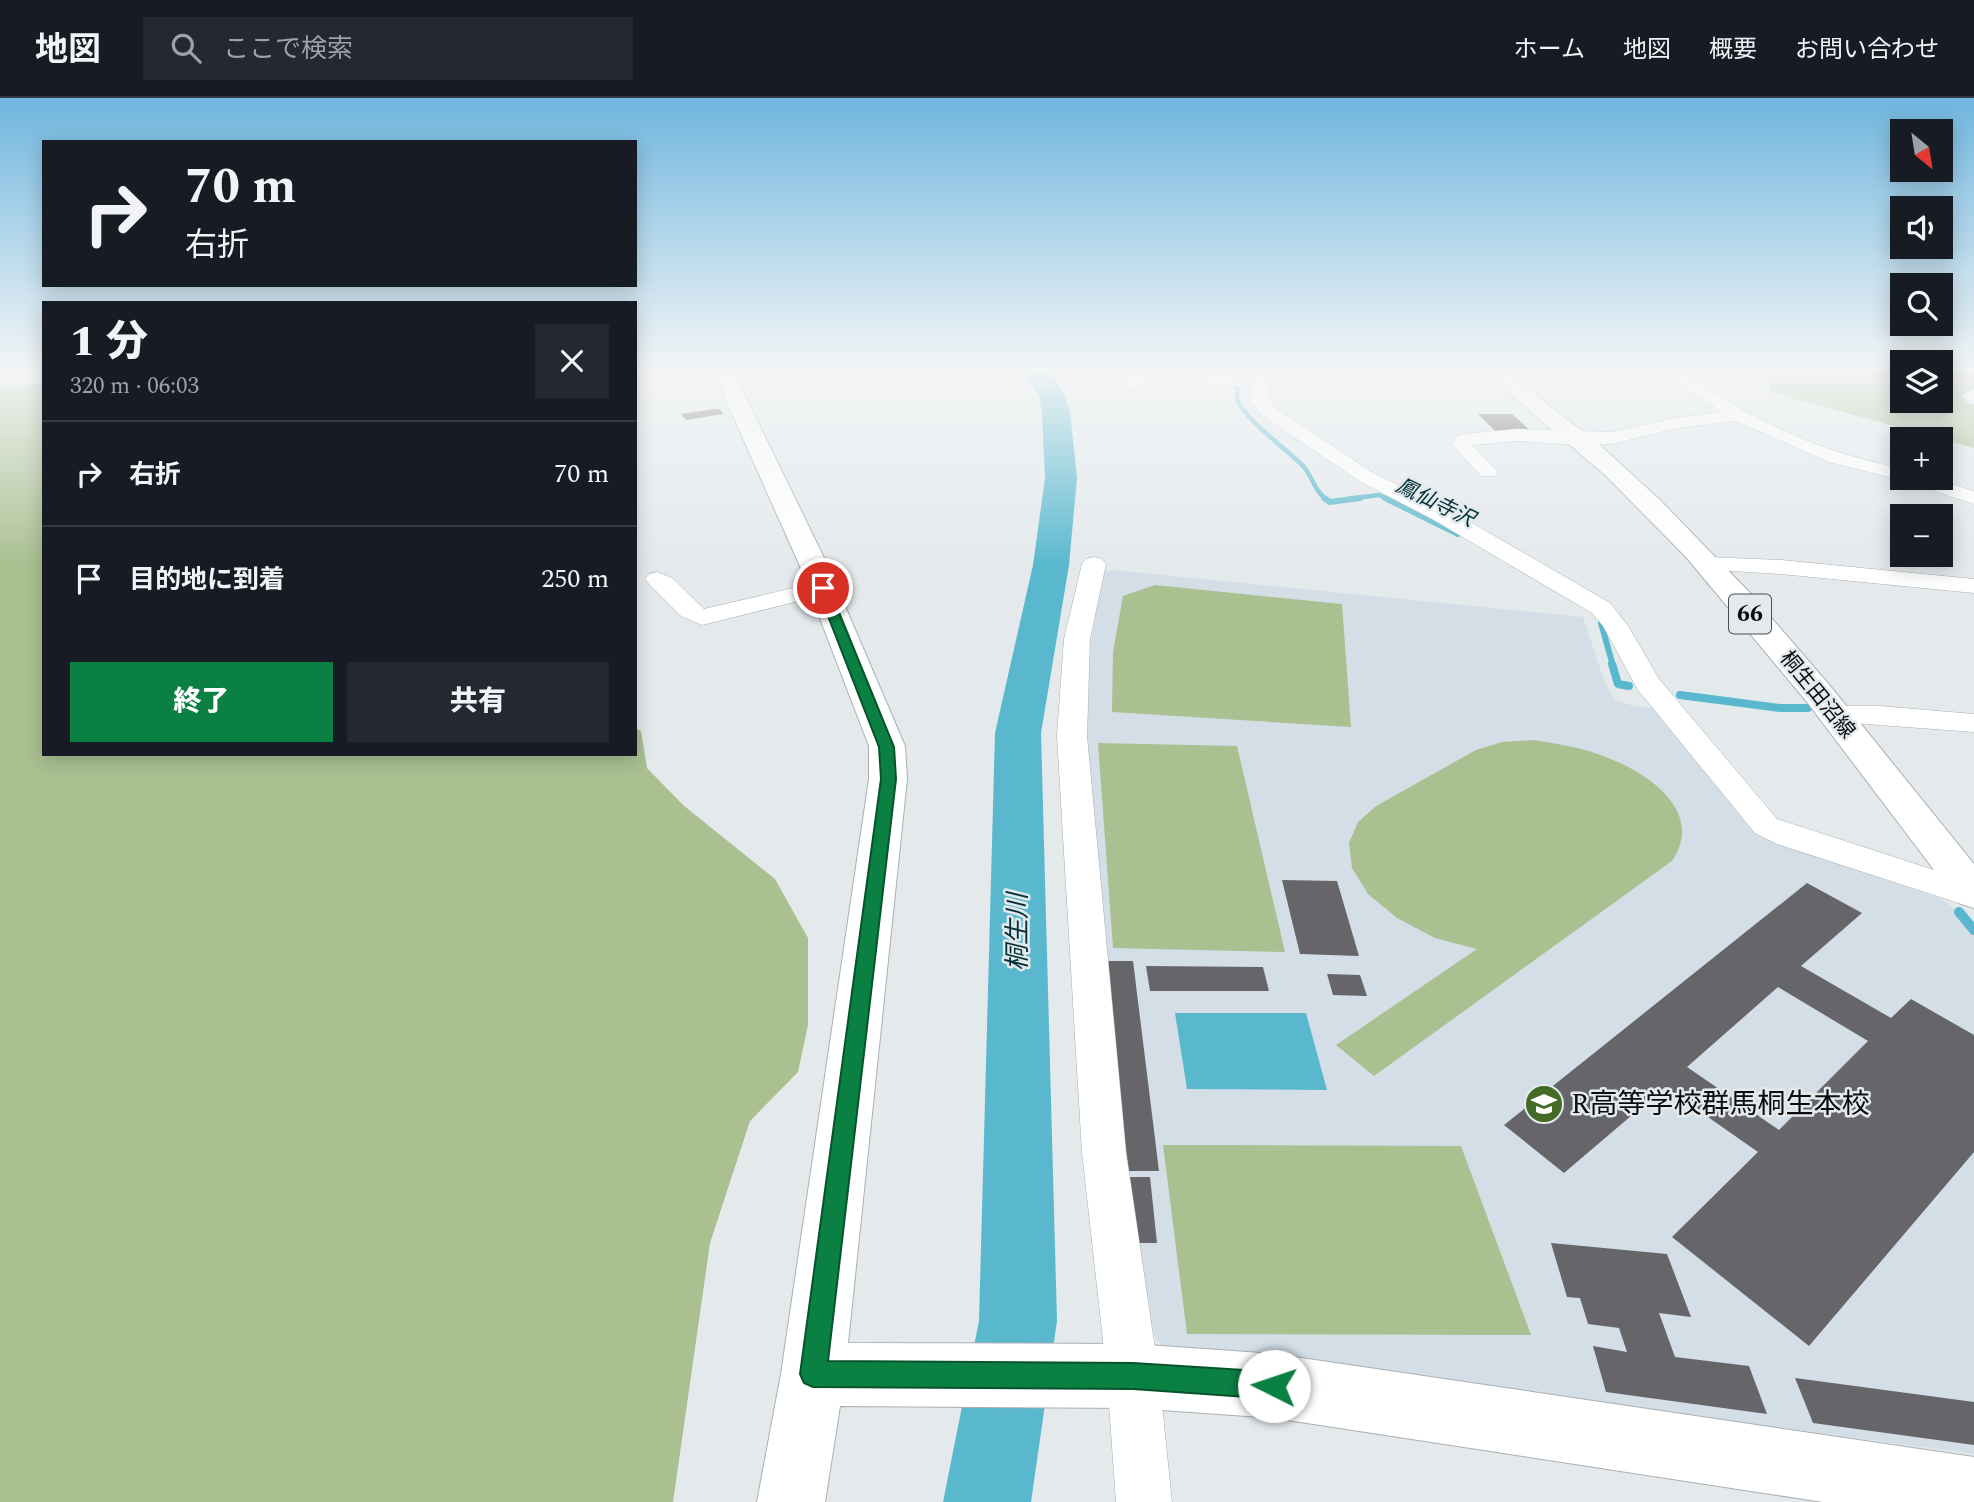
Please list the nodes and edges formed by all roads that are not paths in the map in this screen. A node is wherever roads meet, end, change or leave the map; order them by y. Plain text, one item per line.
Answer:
1 (752, 435) edge
2 (1301, 435) edge
3 (1572, 435) edge
4 (1627, 435) edge
5 (1782, 435) edge
6 (1578, 439) junction
7 (1488, 472) dead end
8 (1890, 472) edge
9 (1949, 490) edge
10 (1974, 498) edge
11 (1094, 564) dead end
12 (1708, 564) junction
13 (657, 579) dead end
14 (1974, 586) edge
15 (823, 588) junction
16 (1835, 715) junction
17 (1974, 723) edge
18 (1974, 894) edge
19 (813, 1374) junction
20 (1133, 1376) junction
21 (1974, 1491) edge
22 (791, 1502) edge
23 (1144, 1502) edge

1 - 15 street
2 - 18 street
3 - 6 street, 桐生田沼線 / 66
4 - 6 street
5 - 8 street
6 - 7 street
6 - 12 street, 桐生田沼線 / 66
9 - 10 street
11 - 20 street
12 - 14 street
12 - 16 street, 桐生田沼線 / 66
13 - 15 street
15 - 19 street
16 - 17 street
16 - 18 street, 桐生田沼線 / 66
19 - 20 street
19 - 22 street
20 - 21 street
20 - 23 street

